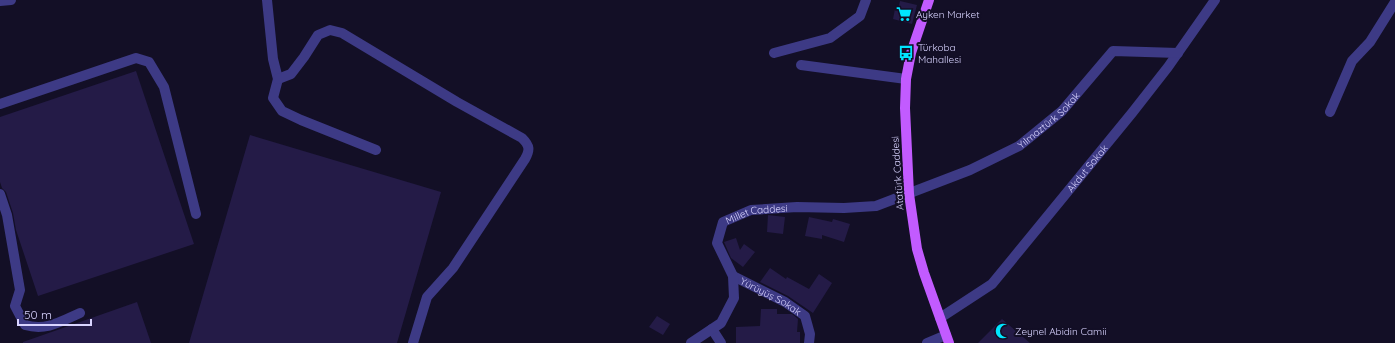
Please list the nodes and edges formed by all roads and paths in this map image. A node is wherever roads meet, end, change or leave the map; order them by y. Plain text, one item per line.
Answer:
1 (11, 0) edge
2 (267, 0) edge
3 (866, 0) edge
4 (929, 0) edge
5 (1215, 0) edge
6 (0, 1) edge
7 (1395, 2) edge
8 (774, 53) dead end
9 (1178, 53) junction
10 (801, 64) dead end
11 (278, 79) junction
12 (906, 79) junction
13 (0, 104) edge
14 (1330, 112) dead end
15 (376, 150) dead end
16 (0, 194) edge
17 (909, 194) junction
18 (196, 214) dead end
19 (733, 276) junction
20 (80, 314) dead end
21 (940, 318) junction
22 (712, 329) junction
23 (947, 339) edge
24 (413, 343) edge
25 (691, 343) edge
26 (721, 343) edge
27 (809, 343) edge
28 (927, 343) edge

1 - 6 street
2 - 11 street
3 - 8 street
4 - 12 main road, Atatürk Caddesi
5 - 9 street, Akdut Sokak
7 - 14 street
9 - 17 street, Yılmaztürk Sokak
9 - 21 street, Akdut Sokak
10 - 12 street
11 - 15 street
11 - 24 street
12 - 17 main road, Atatürk Caddesi
13 - 18 street
16 - 20 street
17 - 19 street, Millet Caddesi
17 - 21 main road, Atatürk Caddesi
19 - 22 street, Millet Caddesi
19 - 27 street, Yürüyüş Sokak
21 - 23 main road, Atatürk Caddesi
22 - 25 street, Millet Caddesi
22 - 26 street
23 - 28 street

